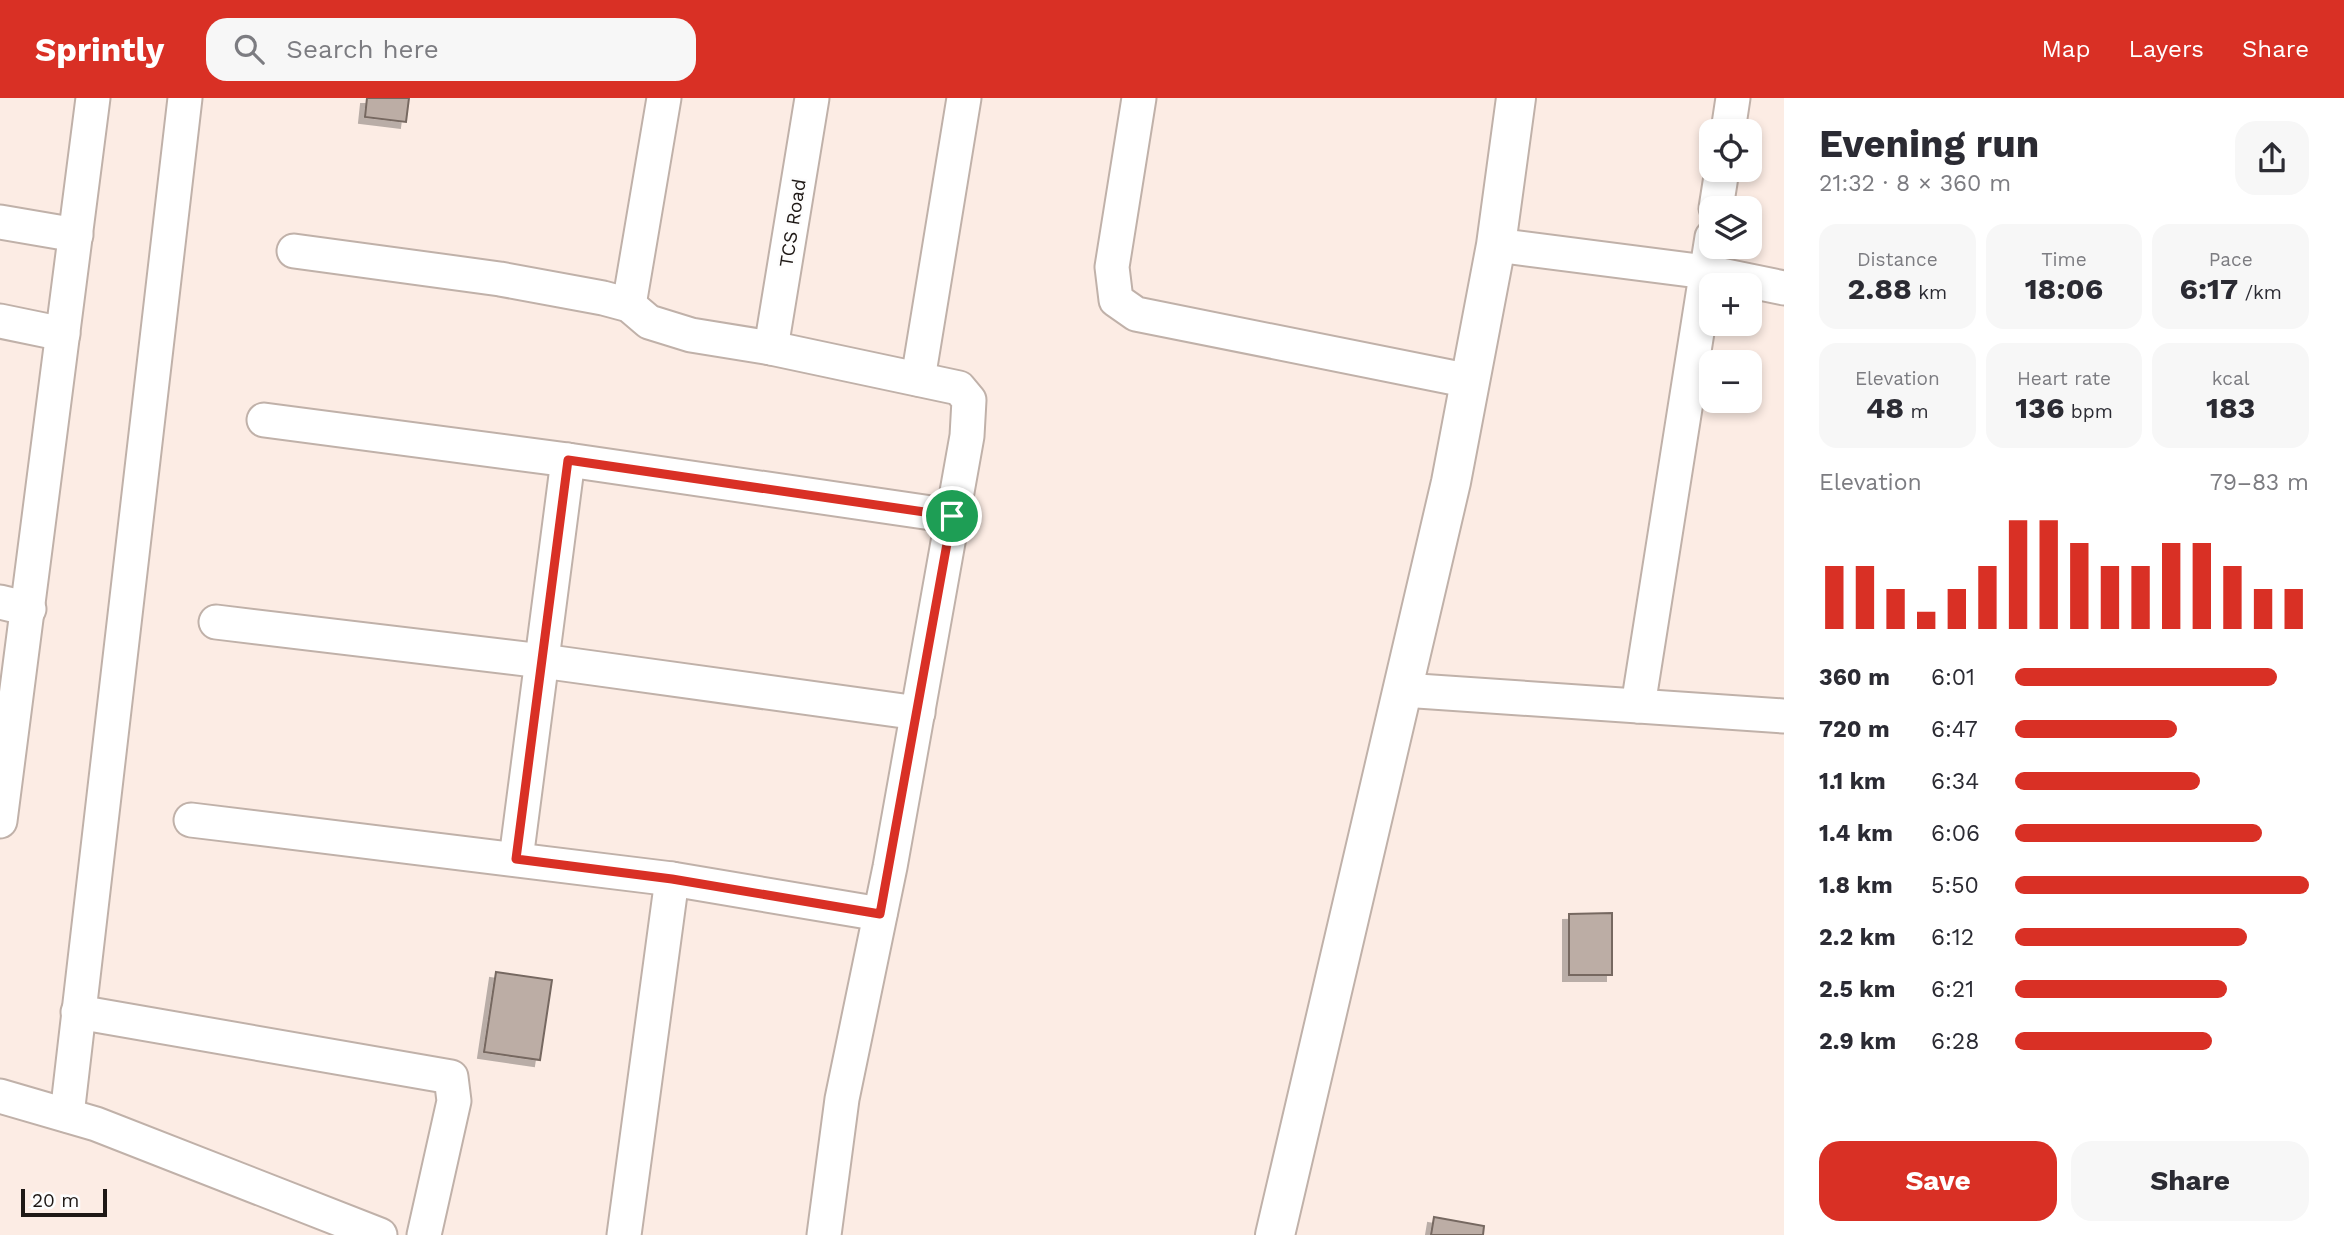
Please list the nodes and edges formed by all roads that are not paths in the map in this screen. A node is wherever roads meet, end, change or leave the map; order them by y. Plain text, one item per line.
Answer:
1 (93, 98) edge
2 (185, 98) edge
3 (664, 98) edge
4 (812, 98) edge
5 (964, 98) edge
6 (1139, 98) edge
7 (1516, 98) edge
8 (1733, 98) edge
9 (1730, 119) edge
10 (0, 222) edge
11 (75, 235) junction
12 (1496, 245) junction
13 (294, 251) dead end
14 (1708, 259) edge
15 (1706, 272) junction
16 (1784, 288) edge
17 (629, 305) junction
18 (0, 321) edge
19 (63, 334) junction
20 (771, 348) junction
21 (918, 379) junction
22 (1471, 381) junction
23 (264, 421) dead end
24 (568, 460) junction
25 (952, 516) junction
26 (14, 606) edge
27 (216, 622) dead end
28 (542, 661) junction
29 (1403, 690) junction
30 (1638, 706) junction
31 (918, 713) junction
32 (1784, 716) edge
33 (1, 800) edge
34 (191, 820) dead end
35 (516, 859) junction
36 (672, 879) junction
37 (880, 914) junction
38 (78, 1012) junction
39 (0, 1096) edge
40 (67, 1115) junction
41 (380, 1235) edge
42 (424, 1235) edge
43 (624, 1235) edge
44 (824, 1235) edge
45 (1275, 1235) edge

1 - 11 street
2 - 38 street
3 - 17 street
4 - 20 street, TCS Road
5 - 21 street
6 - 22 street
7 - 12 main road
8 - 9 street
10 - 11 street
11 - 19 street
12 - 15 street
12 - 22 main road
13 - 17 street
14 - 15 street
15 - 16 street
15 - 30 street
17 - 20 street
18 - 19 street
19 - 26 street
20 - 21 street
21 - 25 street
22 - 29 main road
23 - 24 street
24 - 25 street
24 - 28 street
25 - 31 street
26 - 33 street
27 - 28 street
28 - 31 street
28 - 35 street
29 - 30 street
29 - 45 main road
30 - 32 street
31 - 37 street
34 - 35 street
35 - 36 street
36 - 37 street
36 - 43 street
37 - 44 street
38 - 40 street
38 - 42 street
39 - 40 street
40 - 41 street

